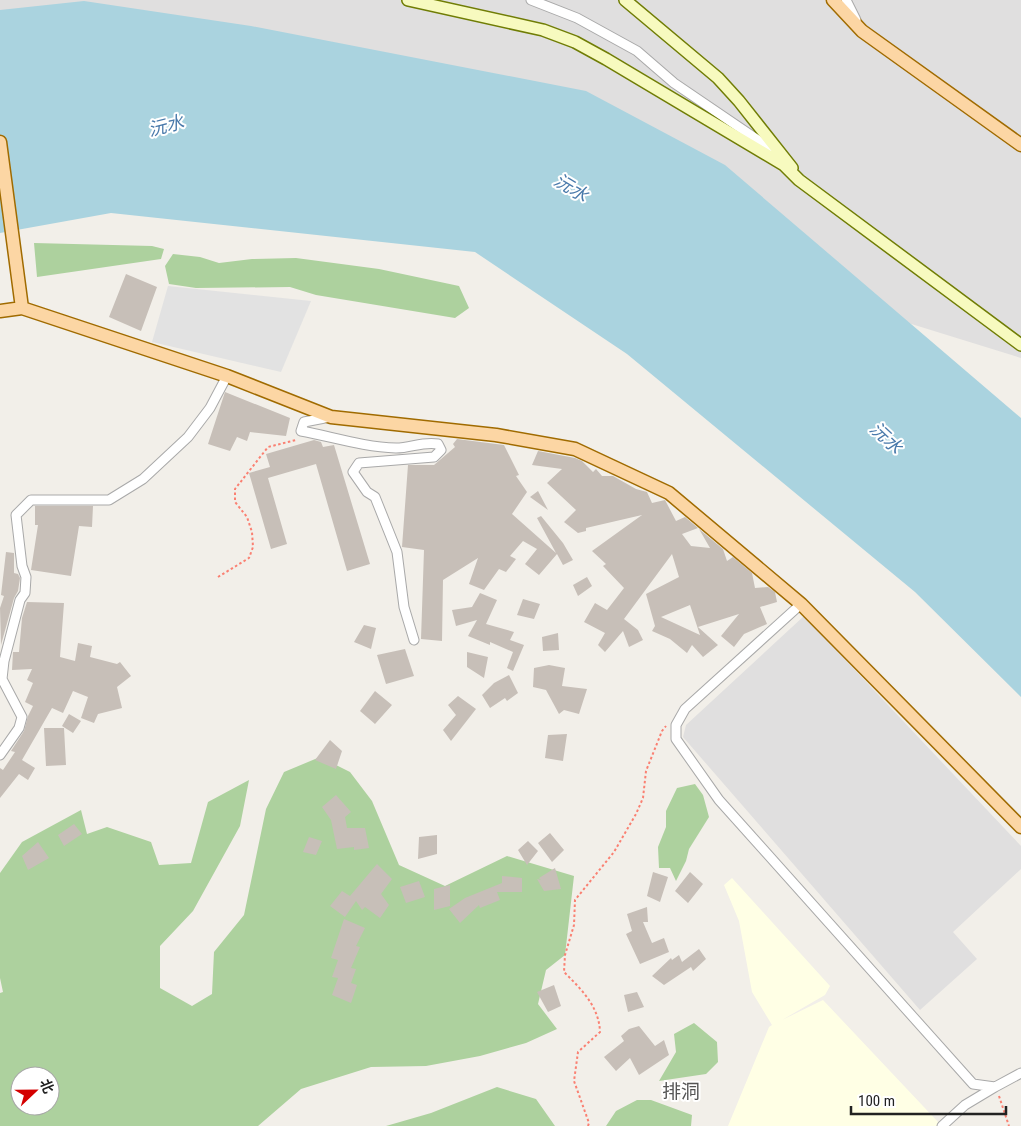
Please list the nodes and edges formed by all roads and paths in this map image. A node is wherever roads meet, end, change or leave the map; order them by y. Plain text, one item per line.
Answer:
1 (408, 0) edge
2 (531, 0) edge
3 (624, 0) edge
4 (833, 0) edge
5 (846, 0) edge
6 (862, 31) junction
7 (0, 142) edge
8 (1021, 145) edge
9 (786, 159) junction
10 (799, 180) junction
11 (22, 308) junction
12 (0, 311) edge
13 (1021, 345) edge
14 (227, 376) junction
15 (331, 417) junction
16 (301, 431) junction
17 (218, 577) dead end
18 (801, 604) junction
19 (414, 640) dead end
20 (667, 725) dead end
21 (0, 755) edge
22 (1021, 827) edge
23 (1021, 1073) edge
24 (995, 1087) junction
25 (588, 1126) edge
26 (942, 1126) edge
27 (1009, 1126) edge

1 - 10 street
2 - 9 street
3 - 9 street
4 - 6 main road
5 - 6 street
6 - 8 main road
7 - 11 main road
9 - 10 street
10 - 13 street
11 - 12 main road
11 - 14 main road
14 - 15 main road
14 - 21 street
15 - 16 street
15 - 18 main road
16 - 17 path
16 - 19 street
18 - 22 main road
18 - 24 street
20 - 25 path
23 - 24 street
24 - 26 street
24 - 27 path

